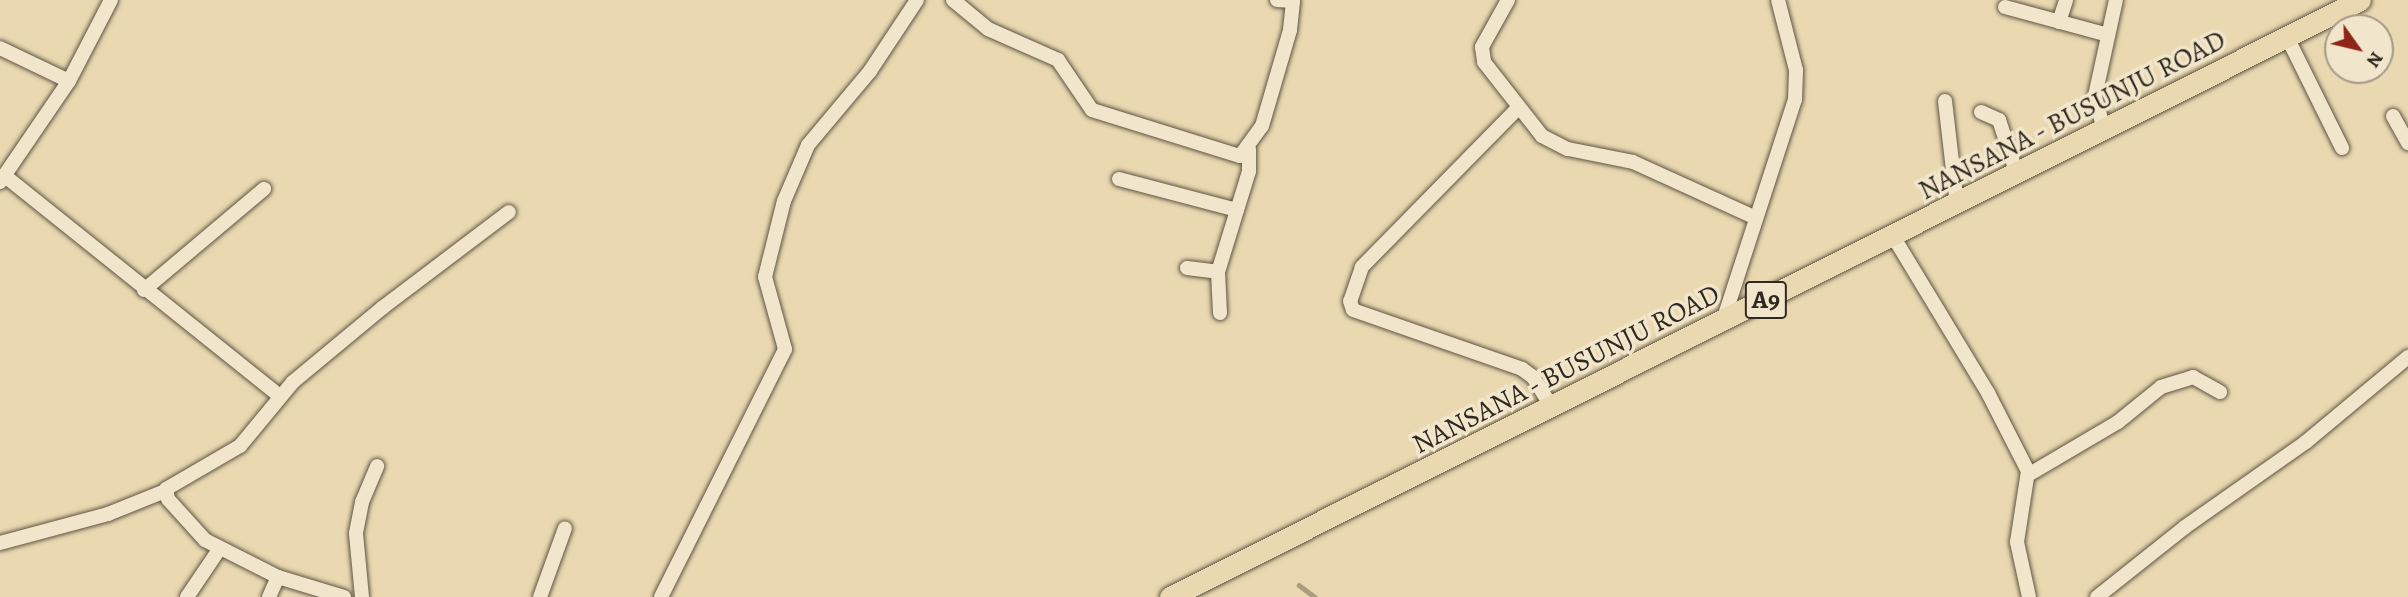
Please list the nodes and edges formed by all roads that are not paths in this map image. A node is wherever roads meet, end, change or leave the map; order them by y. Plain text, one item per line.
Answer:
1 (111, 0) edge
2 (917, 0) edge
3 (953, 0) edge
4 (1277, 0) edge
5 (1508, 0) edge
6 (1778, 0) edge
7 (2066, 0) edge
8 (2116, 0) edge
9 (2360, 0) edge
10 (1293, 1) edge
11 (2005, 7) dead end
12 (2059, 22) junction
13 (2108, 35) junction
14 (2287, 37) junction
15 (0, 48) edge
16 (69, 80) junction
17 (1945, 101) dead end
18 (1518, 108) junction
19 (1981, 113) dead end
20 (2393, 116) dead end
21 (2104, 130) junction
22 (2408, 143) edge
23 (2342, 148) dead end
24 (1249, 149) junction
25 (2017, 174) junction
26 (2, 179) edge
27 (1119, 179) dead end
28 (264, 189) dead end
29 (1957, 204) junction
30 (1237, 210) junction
31 (509, 212) dead end
32 (1756, 218) junction
33 (1893, 236) junction
34 (1187, 268) dead end
35 (1218, 272) junction
36 (144, 290) junction
37 (1220, 313) dead end
38 (1723, 322) junction
39 (2408, 357) edge
40 (2220, 392) dead end
41 (280, 396) junction
42 (1552, 408) junction
43 (377, 466) dead end
44 (2028, 475) junction
45 (165, 491) junction
46 (565, 528) dead end
47 (0, 542) edge
48 (220, 548) junction
49 (278, 577) junction
50 (187, 597) edge
51 (269, 597) edge
52 (344, 597) edge
53 (362, 597) edge
54 (540, 597) edge
55 (661, 597) edge
56 (1170, 597) edge
57 (2029, 597) edge
58 (2097, 597) edge

1 - 16 street
2 - 55 street
3 - 24 street
4 - 10 street
5 - 18 street
6 - 32 street
7 - 12 street
8 - 13 street
9 - 14 main road, NANSANA - BUSUNJU ROAD / A9
10 - 24 street
11 - 12 street
12 - 13 street
13 - 21 street
14 - 21 main road, NANSANA - BUSUNJU ROAD / A9
14 - 23 street
15 - 16 street
16 - 26 street
17 - 29 street
18 - 32 street
18 - 42 street
19 - 25 street
20 - 22 street
21 - 25 main road, NANSANA - BUSUNJU ROAD / A9
24 - 30 street
25 - 29 main road, NANSANA - BUSUNJU ROAD / A9
26 - 36 street
27 - 30 street
28 - 36 street
29 - 33 main road, NANSANA - BUSUNJU ROAD / A9
30 - 35 street
31 - 41 street
32 - 38 street
33 - 38 main road, NANSANA - BUSUNJU ROAD / A9
33 - 44 street
34 - 35 street
35 - 37 street
36 - 41 street
38 - 42 main road, NANSANA - BUSUNJU ROAD / A9
39 - 58 street
40 - 44 street
41 - 45 street
42 - 56 main road, NANSANA - BUSUNJU ROAD / A9
43 - 53 street
44 - 57 street
45 - 47 street
45 - 48 street
46 - 54 street
48 - 49 street
48 - 50 street
49 - 51 street
49 - 52 street

